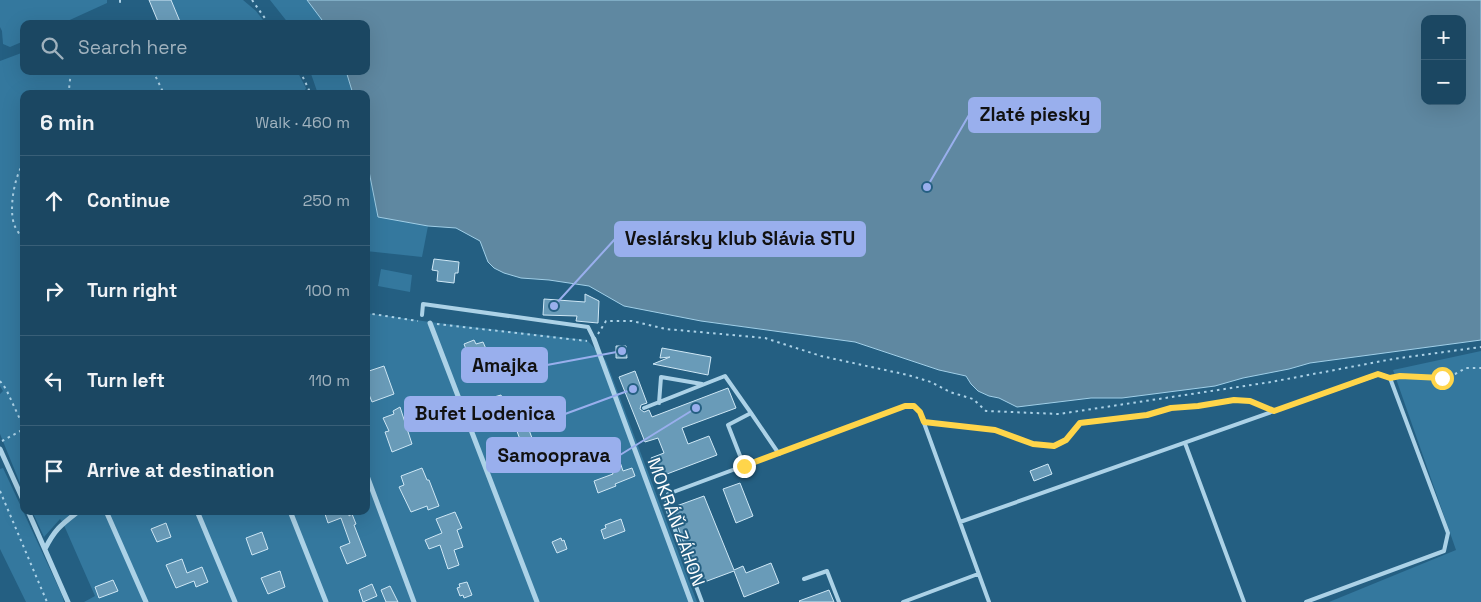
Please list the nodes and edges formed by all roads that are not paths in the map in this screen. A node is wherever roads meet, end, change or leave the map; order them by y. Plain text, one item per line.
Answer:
1 (422, 315) dead end
2 (430, 323) road end
3 (594, 339) joint
4 (704, 385) junction
5 (659, 403) junction
6 (644, 408) dead end
7 (751, 414) junction
8 (1185, 443) junction
9 (0, 449) edge
10 (778, 454) junction
11 (744, 466) junction
12 (370, 485) edge
13 (20, 493) edge
14 (30, 515) edge
15 (73, 515) edge
16 (108, 515) edge
17 (199, 515) edge
18 (292, 515) edge
19 (960, 522) junction
20 (45, 550) junction
21 (978, 574) junction
22 (804, 579) dead end
23 (68, 602) edge
24 (146, 602) edge
25 (235, 602) edge
26 (326, 602) edge
27 (414, 602) edge
28 (537, 602) edge
29 (691, 602) edge
30 (702, 602) edge
31 (839, 602) edge
32 (903, 602) edge
33 (989, 602) edge
34 (1244, 602) edge
35 (1306, 602) edge

1 - 3 lane
2 - 28 street
3 - 29 street, MOKRÁŇ ZÁHON
4 - 5 lane
4 - 5 lane
4 - 7 lane
5 - 6 lane
7 - 10 lane
7 - 11 lane
8 - 19 lane
8 - 34 lane
8 - 35 lane
9 - 13 street
10 - 11 lane
10 - 19 lane
11 - 30 lane
12 - 27 street
14 - 20 street
15 - 20 street
16 - 24 street
17 - 25 street
18 - 26 street
19 - 21 lane
20 - 23 street
21 - 32 lane
21 - 33 lane
22 - 31 lane

